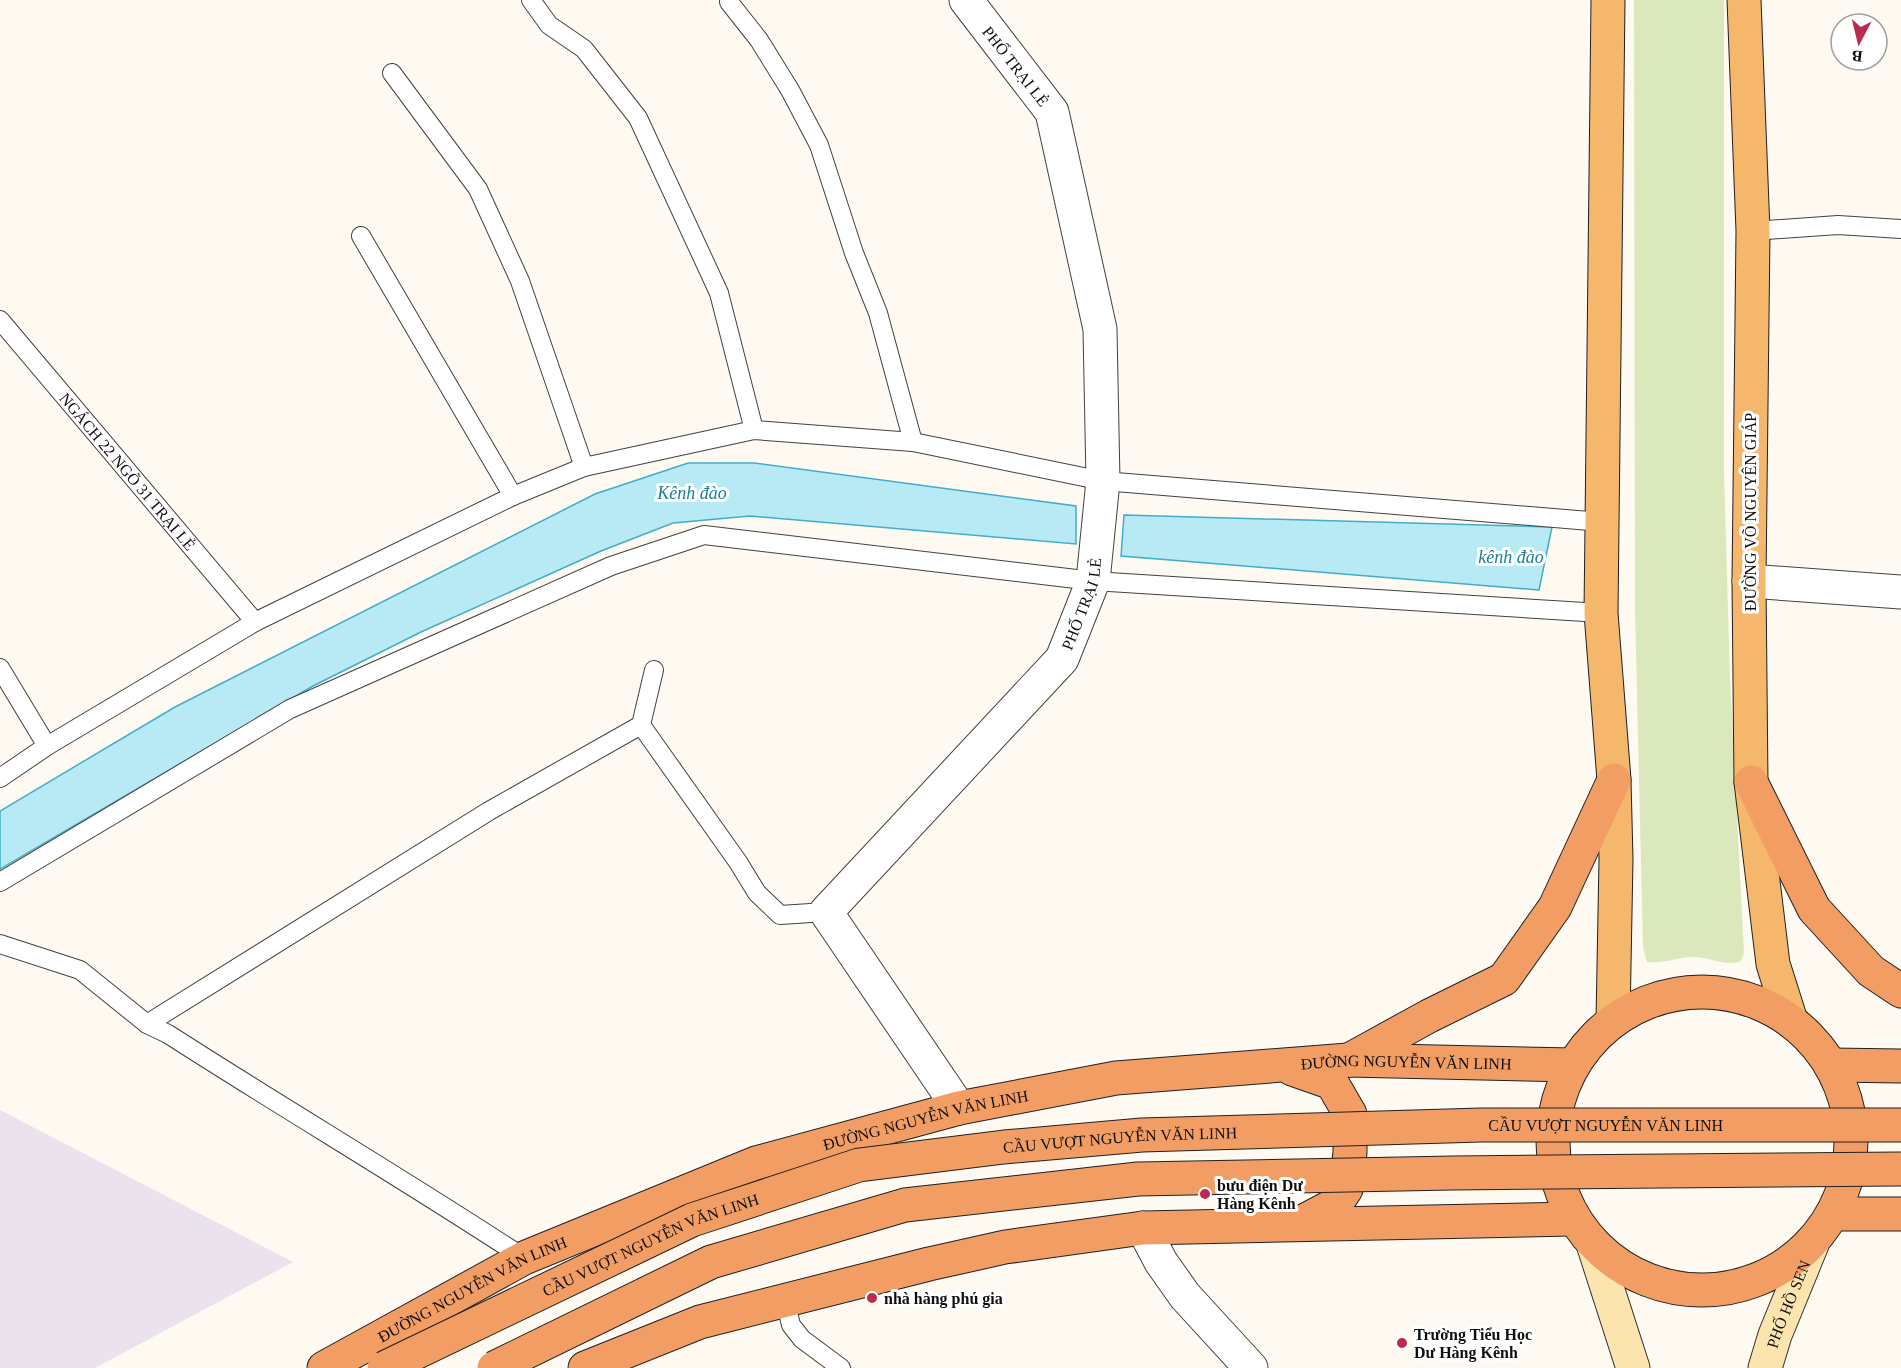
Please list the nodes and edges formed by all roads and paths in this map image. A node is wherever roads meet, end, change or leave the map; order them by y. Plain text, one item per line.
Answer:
1 (531, 0) edge
2 (967, 0) edge
3 (1608, 0) edge
4 (1744, 0) edge
5 (729, 2) dead end
6 (393, 73) dead end
7 (1901, 229) edge
8 (1753, 231) junction
9 (361, 236) dead end
10 (0, 320) edge
11 (754, 430) junction
12 (913, 442) junction
13 (584, 466) junction
14 (1103, 481) junction
15 (513, 496) junction
16 (1602, 522) junction
17 (1093, 581) junction
18 (1749, 581) junction
19 (1901, 592) edge
20 (1601, 613) junction
21 (255, 622) junction
22 (0, 668) edge
23 (654, 670) dead end
24 (641, 725) junction
25 (47, 746) junction
26 (0, 778) edge
27 (1614, 780) junction
28 (1751, 782) junction
29 (0, 882) edge
30 (826, 912) junction
31 (0, 944) edge
32 (1901, 991) edge
33 (1613, 1020) junction
34 (1791, 1020) junction
35 (147, 1024) junction
36 (1348, 1060) junction
37 (1573, 1065) junction
38 (1832, 1065) junction
39 (1284, 1066) junction
40 (1901, 1066) edge
41 (959, 1108) junction
42 (1901, 1125) edge
43 (1901, 1169) edge
44 (1833, 1214) junction
45 (1901, 1214) edge
46 (1298, 1224) junction
47 (1143, 1228) junction
48 (1584, 1232) junction
49 (1813, 1242) junction
50 (524, 1258) junction
51 (784, 1300) junction
52 (324, 1368) edge
53 (384, 1368) edge
54 (494, 1368) edge
55 (585, 1368) edge
56 (841, 1368) edge
57 (1251, 1368) edge
58 (1634, 1368) edge
59 (1765, 1368) edge

1 - 11 lane
2 - 14 street, PHỐ TRẠI LẺ
3 - 16 main road
4 - 8 main road, ĐƯỜNG VÕ NGUYÊN GIÁP
5 - 12 lane
6 - 13 lane
7 - 8 lane
8 - 18 main road, ĐƯỜNG VÕ NGUYÊN GIÁP
9 - 15 lane
10 - 21 lane, NGÁCH 22 NGÕ 31 TRẠI LẺ
11 - 12 lane
11 - 13 lane
12 - 14 lane
13 - 15 lane
14 - 16 lane
14 - 17 street, PHỐ TRẠI LẺ
15 - 21 lane
16 - 20 main road
17 - 20 lane
17 - 29 lane
17 - 30 street, PHỐ TRẠI LẺ
18 - 19 street
18 - 28 main road, ĐƯỜNG VÕ NGUYÊN GIÁP
20 - 27 main road
21 - 25 lane
22 - 25 lane
23 - 24 lane
24 - 30 lane
24 - 35 lane
25 - 26 lane
27 - 33 main road
27 - 36 highway
28 - 32 highway
28 - 34 main road, ĐƯỜNG VÕ NGUYÊN GIÁP
30 - 41 street
31 - 35 lane
33 - 34 highway
33 - 37 highway
34 - 38 highway
35 - 50 lane
36 - 37 highway, ĐƯỜNG NGUYỄN VĂN LINH
36 - 39 highway, ĐƯỜNG NGUYỄN VĂN LINH
37 - 48 highway
38 - 40 highway
38 - 44 highway
39 - 41 highway, ĐƯỜNG NGUYỄN VĂN LINH
39 - 46 highway
41 - 50 highway, ĐƯỜNG NGUYỄN VĂN LINH
42 - 53 highway, CẦU VƯỢT NGUYỄN VĂN LINH, bridge
43 - 54 highway, bridge
44 - 45 highway
44 - 49 highway
46 - 47 highway
46 - 48 highway
47 - 51 highway
47 - 57 street
48 - 49 highway
48 - 58 main road
49 - 59 main road, PHỐ HỒ SEN
50 - 52 highway, ĐƯỜNG NGUYỄN VĂN LINH
51 - 55 highway
51 - 56 lane

